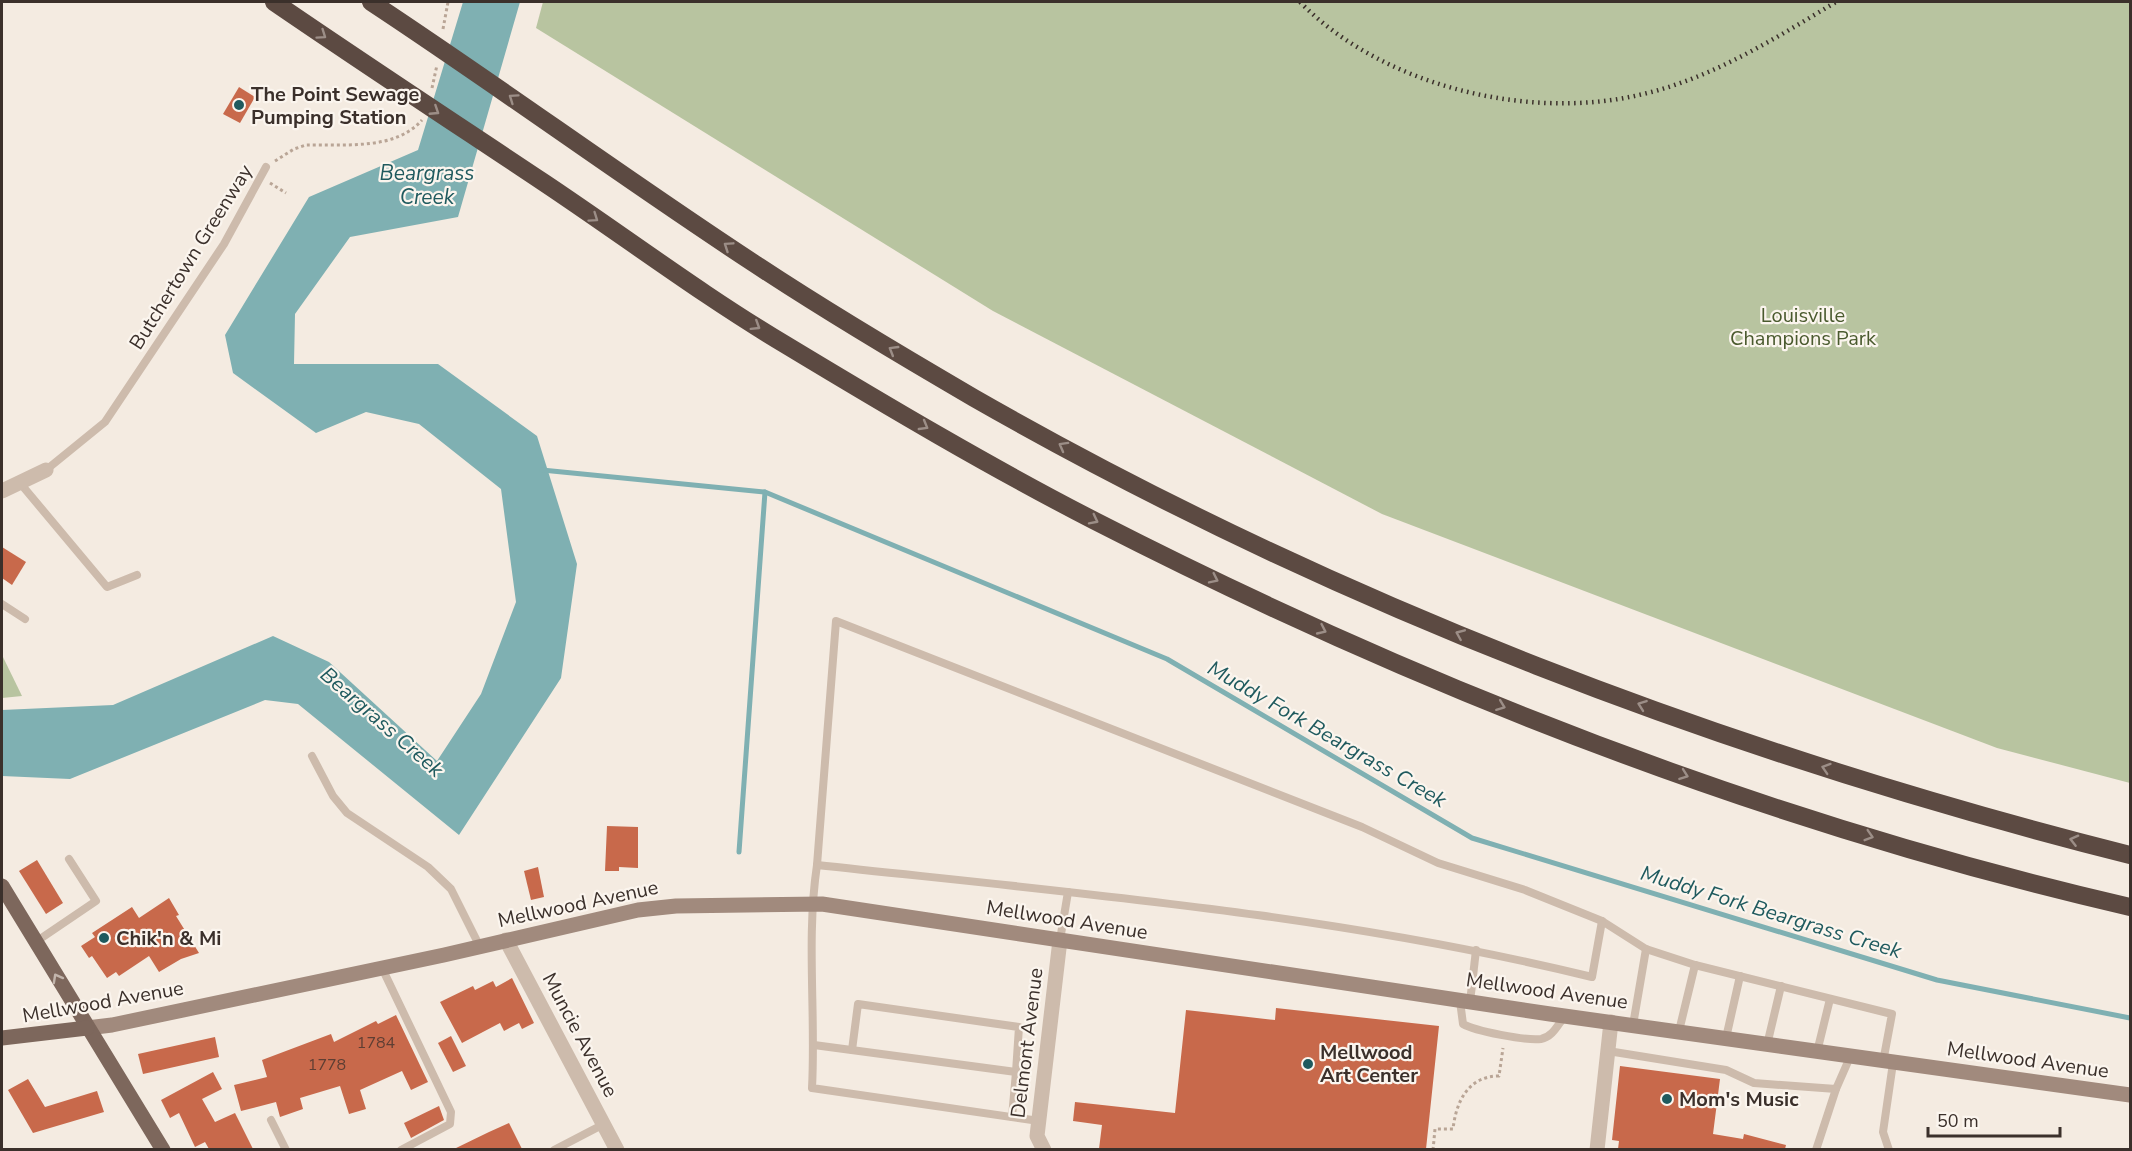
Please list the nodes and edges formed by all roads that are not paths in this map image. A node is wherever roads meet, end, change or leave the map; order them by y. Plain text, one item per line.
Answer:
1 (274, 2) edge
2 (371, 2) edge
3 (266, 167) road end
4 (46, 470) joint
5 (20, 483) junction
6 (2, 491) edge
7 (137, 575) dead end
8 (2, 604) edge
9 (25, 619) dead end
10 (312, 756) dead end
11 (2130, 855) edge
12 (69, 859) dead end
13 (817, 865) junction
14 (2, 885) edge
15 (1068, 892) junction
16 (811, 904) junction
17 (2130, 907) edge
18 (1602, 921) junction
19 (506, 940) junction
20 (1060, 940) junction
21 (37, 941) junction
22 (479, 945) junction
23 (1646, 949) junction
24 (1476, 950) junction
25 (1695, 965) junction
26 (382, 968) junction
27 (1740, 976) junction
28 (1781, 986) junction
29 (1830, 999) junction
30 (1465, 1001) junction
31 (1565, 1016) junction
32 (1611, 1022) junction
33 (1633, 1025) junction
34 (87, 1028) junction
35 (1679, 1031) junction
36 (2, 1038) edge
37 (1725, 1038) junction
38 (814, 1045) junction
39 (1767, 1045) junction
40 (852, 1050) junction
41 (1608, 1052) junction
42 (1817, 1052) junction
43 (1850, 1057) junction
44 (1888, 1062) junction
45 (1016, 1072) junction
46 (1836, 1089) junction
47 (2130, 1095) edge
48 (1012, 1117) junction
49 (271, 1120) dead end
50 (1039, 1121) junction
51 (604, 1124) junction
52 (163, 1149) edge
53 (286, 1149) edge
54 (401, 1149) edge
55 (554, 1149) edge
56 (617, 1149) edge
57 (1044, 1149) edge
58 (1597, 1149) edge
59 (1816, 1149) edge
60 (1889, 1149) edge

1 -> 17 highway
11 -> 2 highway
3 - 4 lane, Butchertown Greenway
4 - 5 street
5 - 6 street
5 - 7 lane
8 - 9 lane
10 - 22 lane
12 - 21 lane
13 - 15 lane
13 - 16 lane
13 - 18 lane
14 - 21 main road
15 - 20 lane
15 - 24 lane
16 - 19 street, Mellwood Avenue
16 - 20 street, Mellwood Avenue
16 - 38 lane
18 - 23 lane
18 - 24 lane
19 - 22 street, Mellwood Avenue
19 - 51 street, Muncie Avenue
20 - 30 street, Mellwood Avenue
20 - 50 street, Delmont Avenue
34 -> 21 main road
22 - 26 street, Mellwood Avenue
23 - 25 lane
23 - 33 lane
24 - 30 lane
25 - 27 lane
25 - 35 lane
26 - 34 street, Mellwood Avenue
26 - 54 lane
27 - 28 lane
27 - 37 lane
28 - 29 lane
28 - 39 lane
29 - 42 lane
29 - 44 lane
30 - 31 street, Mellwood Avenue
30 - 31 lane
31 - 32 street, Mellwood Avenue
32 - 33 street, Mellwood Avenue
32 - 41 street
33 - 35 street, Mellwood Avenue
34 - 36 main road, Mellwood Avenue
34 - 52 main road
35 - 37 street, Mellwood Avenue
37 - 39 street, Mellwood Avenue
38 - 40 lane
38 - 48 lane
39 - 42 street, Mellwood Avenue
40 - 45 lane
40 - 45 lane
41 - 46 lane
41 - 58 street
42 - 43 street, Mellwood Avenue
43 - 44 street, Mellwood Avenue
43 - 46 lane
44 - 47 street, Mellwood Avenue
44 - 60 lane
45 - 48 lane
46 - 59 lane
48 - 50 lane
49 - 53 lane
50 - 57 street, Delmont Avenue
51 - 55 lane
51 - 56 street, Muncie Avenue

